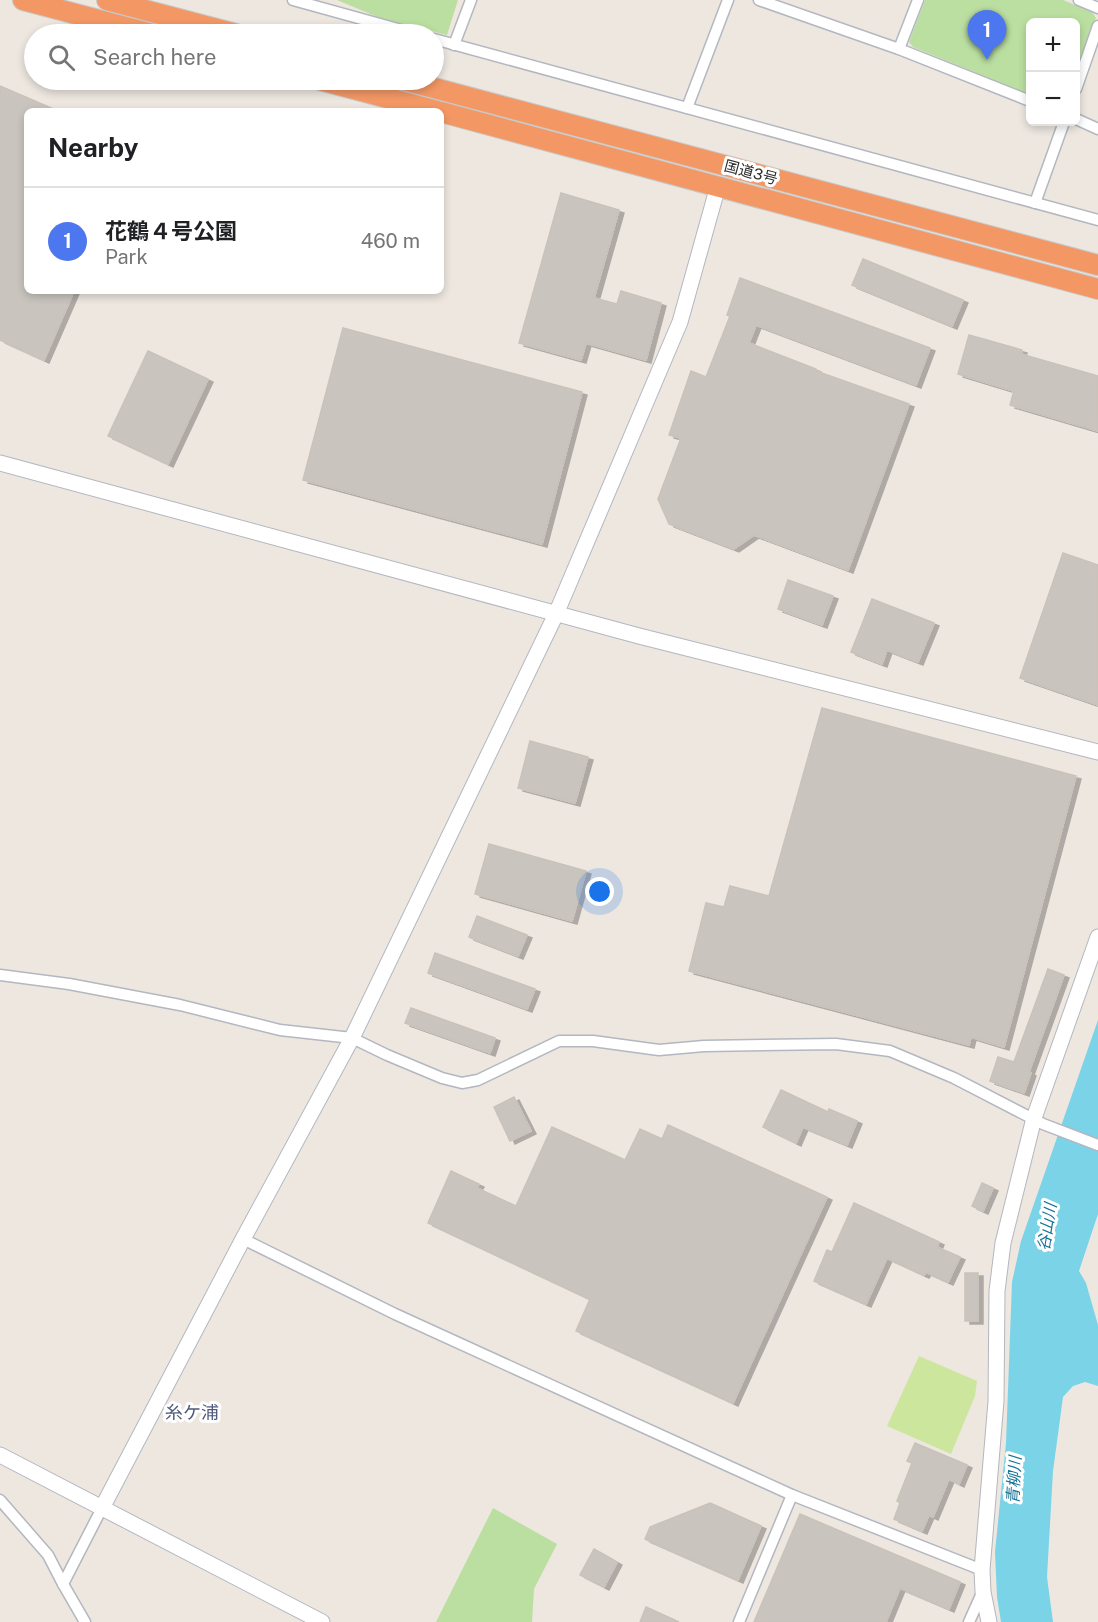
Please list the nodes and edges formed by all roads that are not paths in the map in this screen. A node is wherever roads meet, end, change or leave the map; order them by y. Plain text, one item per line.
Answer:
1 (23, 0) edge
2 (106, 0) edge
3 (293, 0) edge
4 (471, 0) edge
5 (728, 0) edge
6 (759, 0) edge
7 (918, 0) edge
8 (1079, 0) edge
9 (1098, 8) edge
10 (114, 24) edge
11 (198, 24) edge
12 (380, 24) edge
13 (1098, 26) edge
14 (444, 42) edge
15 (454, 45) junction
16 (899, 49) junction
17 (1080, 77) edge
18 (357, 90) edge
19 (442, 90) edge
20 (1026, 99) edge
21 (424, 108) edge
22 (687, 108) junction
23 (444, 113) edge
24 (1080, 121) edge
25 (1063, 126) edge
26 (1098, 129) edge
27 (718, 186) junction
28 (1035, 203) junction
29 (1098, 220) edge
30 (1098, 265) edge
31 (1098, 289) edge
32 (0, 463) edge
33 (556, 614) junction
34 (1098, 752) edge
35 (1098, 937) edge
36 (0, 975) edge
37 (352, 1038) junction
38 (1038, 1121) junction
39 (1098, 1146) edge
40 (243, 1239) junction
41 (0, 1455) edge
42 (792, 1495) junction
43 (0, 1500) edge
44 (102, 1508) junction
45 (982, 1570) junction
46 (63, 1584) junction
47 (983, 1592) junction
48 (86, 1622) edge
49 (322, 1622) edge
50 (740, 1622) edge
51 (969, 1622) edge
52 (989, 1622) edge

1 - 10 highway
2 - 11 highway
3 - 12 street
4 - 15 street
5 - 22 street
6 - 16 street
7 - 16 street
8 - 9 street
13 - 17 street
14 - 15 street
15 - 22 street
16 - 20 street
18 - 21 highway, 国道3号
19 - 30 highway, 国道3号
22 - 28 street
23 - 27 highway, 国道3号
24 - 26 street
25 - 28 street
27 - 31 highway, 国道3号
27 - 33 street
28 - 29 street
32 - 33 street
33 - 34 street
33 - 37 street
35 - 38 street
36 - 37 street
37 - 38 street
37 - 40 street
38 - 39 street
38 - 45 street
40 - 42 street
40 - 44 street
41 - 44 street
42 - 45 street
42 - 50 street
43 - 46 street
44 - 46 street
44 - 49 street
45 - 47 street
46 - 48 street
47 - 51 street
47 - 52 street

